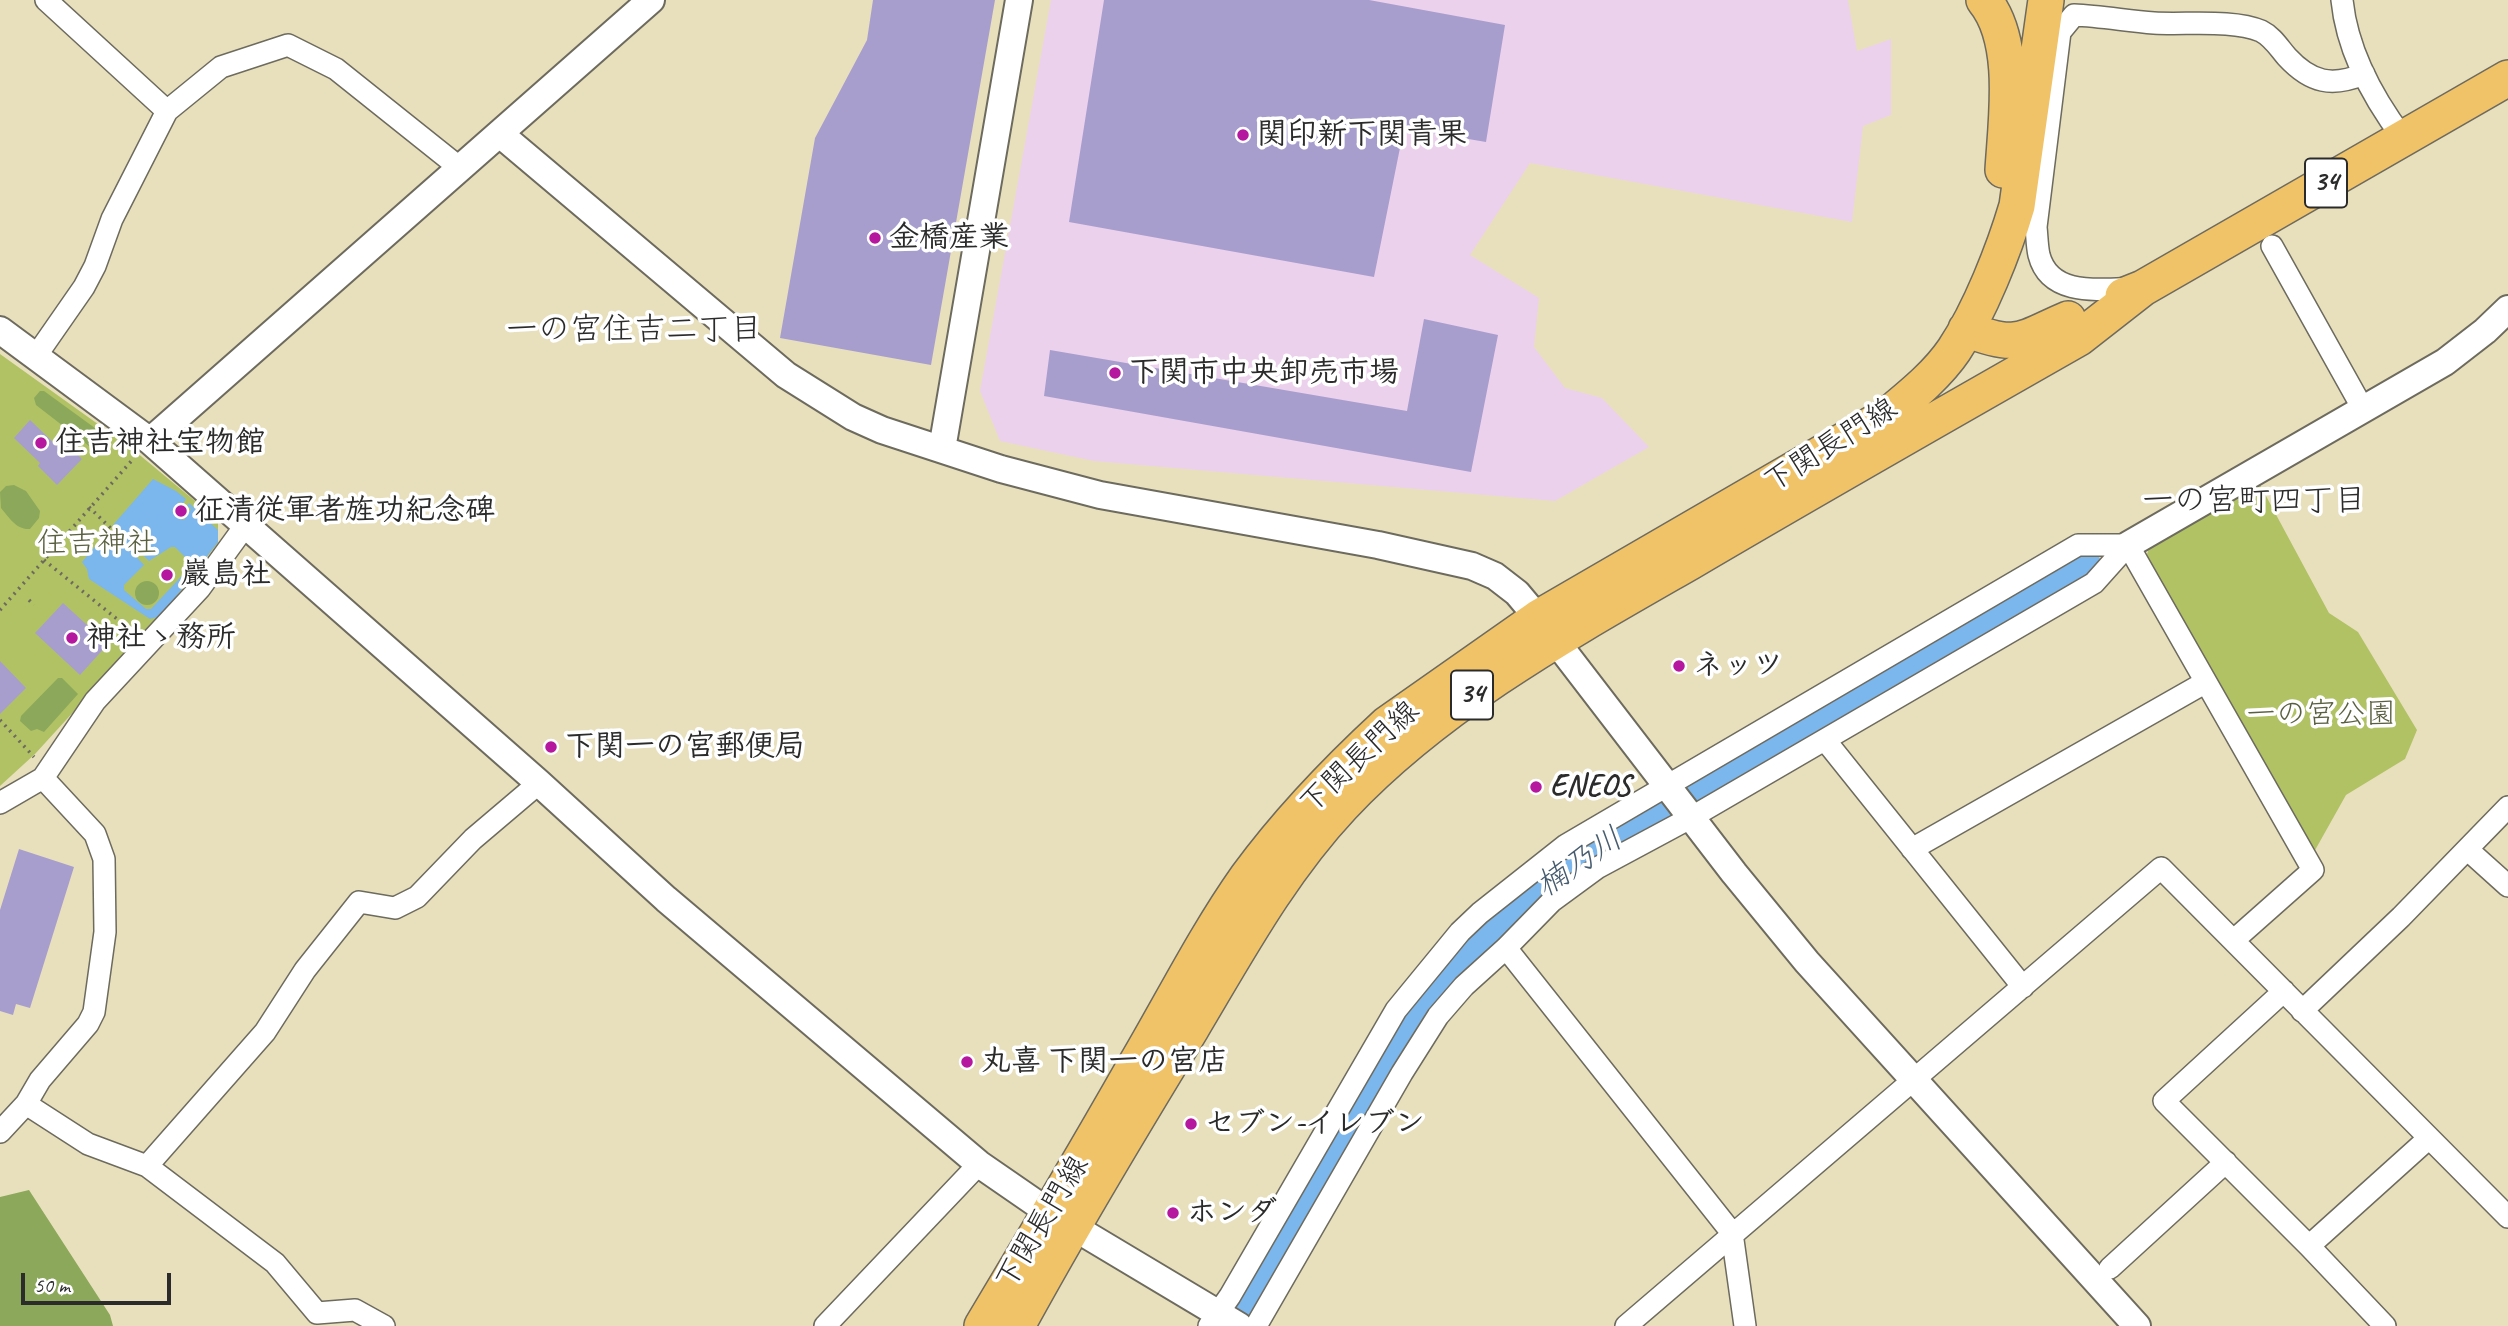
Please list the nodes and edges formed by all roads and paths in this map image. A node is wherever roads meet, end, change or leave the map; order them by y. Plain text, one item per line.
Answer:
1 (46, 0) edge
2 (651, 0) edge
3 (1019, 0) edge
4 (1984, 0) edge
5 (2046, 0) edge
6 (2342, 0) edge
7 (2083, 8) edge
8 (2364, 74) junction
9 (2508, 78) edge
10 (167, 111) junction
11 (500, 134) junction
12 (2403, 138) junction
13 (460, 168) junction
14 (2272, 246) dead end
15 (2143, 288) junction
16 (2508, 309) edge
17 (1971, 320) junction
18 (0, 330) edge
19 (36, 356) junction
20 (2363, 409) junction
21 (144, 447) junction
22 (942, 449) junction
23 (89, 507) junction
24 (245, 526) junction
25 (2128, 545) junction
26 (135, 552) dead end
27 (44, 561) junction
28 (29, 600) dead end
29 (34, 605) dead end
30 (0, 610) edge
31 (1546, 629) junction
32 (147, 643) junction
33 (2206, 682) junction
34 (0, 720) edge
35 (1825, 740) junction
36 (25, 747) dead end
37 (43, 778) junction
38 (539, 783) junction
39 (1669, 788) junction
40 (0, 803) edge
41 (2508, 807) edge
42 (1690, 815) junction
43 (1912, 849) junction
44 (2468, 850) junction
45 (2508, 886) edge
46 (2234, 940) junction
47 (1506, 948) junction
48 (2023, 987) junction
49 (2284, 991) junction
50 (2302, 1011) junction
51 (1913, 1080) junction
52 (26, 1104) junction
53 (0, 1132) edge
54 (2429, 1138) junction
55 (2225, 1162) junction
56 (979, 1164) junction
57 (147, 1166) junction
58 (2508, 1217) edge
59 (1061, 1219) junction
60 (1732, 1233) junction
61 (2309, 1246) junction
62 (2110, 1268) dead end
63 (1222, 1320) edge
64 (384, 1326) edge
65 (825, 1326) edge
66 (982, 1326) edge
67 (1017, 1326) edge
68 (1256, 1326) edge
69 (1626, 1326) edge
70 (1745, 1326) edge
71 (2137, 1326) edge
72 (2385, 1326) edge

1 - 10 street
2 - 11 street
3 - 22 street
4 - 17 main road
5 - 17 main road
6 - 8 street
7 - 8 street
7 - 15 street
8 - 12 street
9 - 12 main road, 下関長門線 / 34
10 - 13 street
10 - 19 street
11 - 13 street
11 - 22 street
12 - 15 main road, 下関長門線 / 34
13 - 21 street
14 - 20 street
15 - 17 main road, 下関長門線 / 34
15 - 31 main road, 下関長門線 / 34
16 - 20 street
17 - 31 main road, 下関長門線 / 34
18 - 19 street
19 - 21 street
20 - 25 street
21 - 23 path
21 - 24 street
22 - 31 street
23 - 26 path
23 - 27 path
24 - 32 street
24 - 38 street
25 - 33 street
25 - 35 street
25 - 39 street
27 - 30 path
27 - 32 path
28 - 29 path
31 - 39 street
31 - 59 main road, 下関長門線 / 34
32 - 37 street
33 - 43 street
33 - 46 street
34 - 36 path
35 - 42 street
35 - 43 street
37 - 40 street
37 - 52 street
38 - 56 street
38 - 57 street
39 - 42 street
39 - 63 street
41 - 44 street
42 - 47 street
42 - 51 street
43 - 48 street
44 - 45 street
44 - 50 street
46 - 48 street
46 - 49 street
47 - 60 street
47 - 68 street
48 - 51 street
49 - 50 street
49 - 55 street
50 - 54 street
51 - 60 street
51 - 71 street
52 - 53 street
52 - 57 street
54 - 58 street
54 - 61 street
55 - 61 street
55 - 62 street
56 - 59 street
56 - 65 street
57 - 64 street
59 - 63 street
59 - 66 main road, 下関長門線 / 34
59 - 67 main road, 下関長門線 / 34
60 - 69 street
60 - 70 street
61 - 72 street

